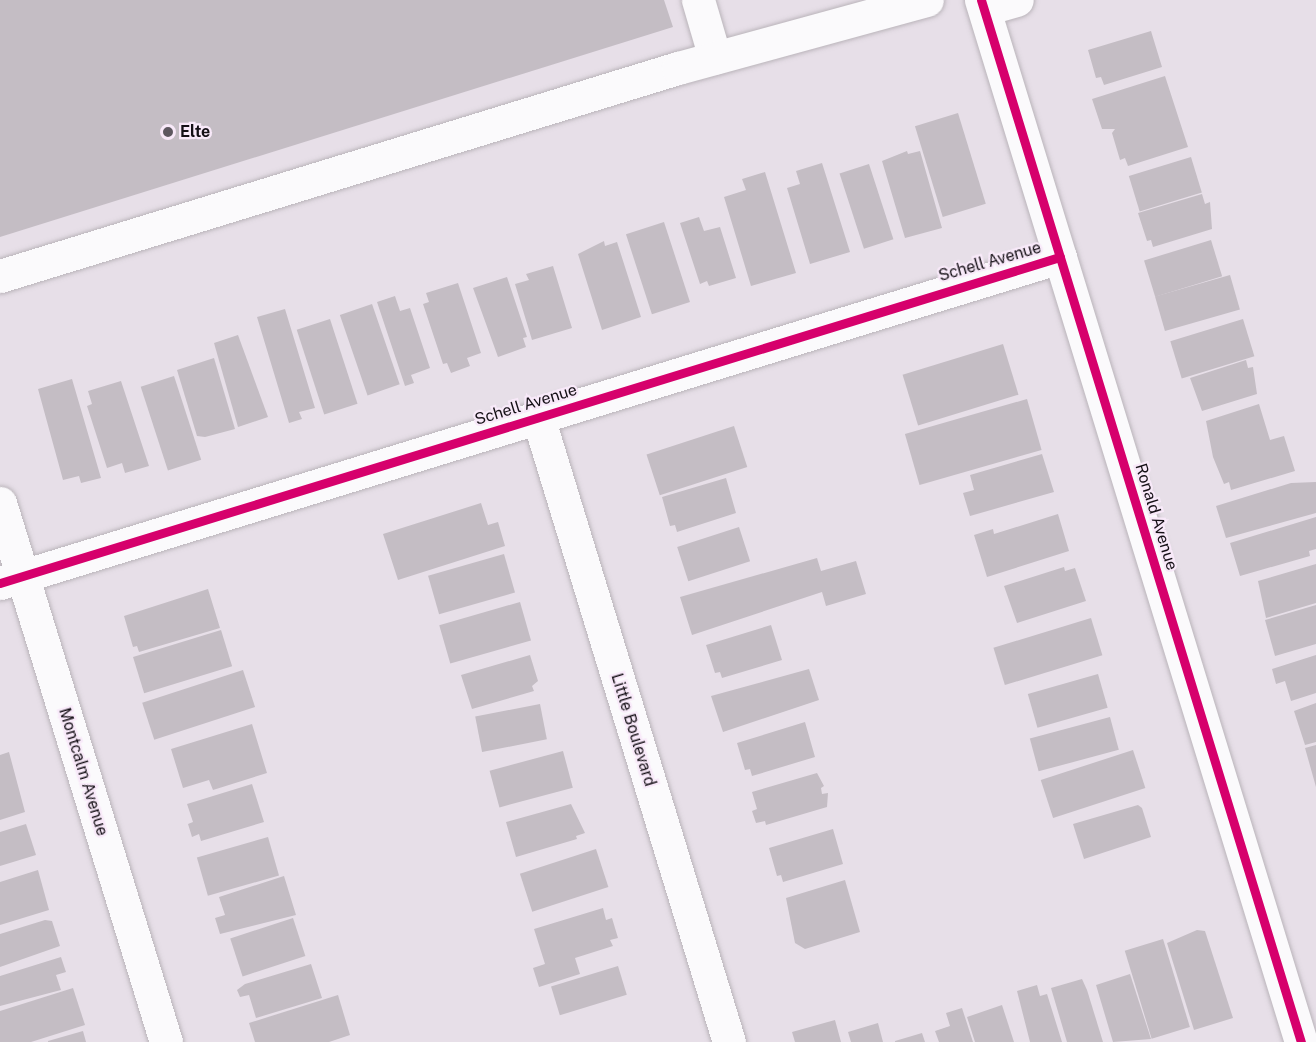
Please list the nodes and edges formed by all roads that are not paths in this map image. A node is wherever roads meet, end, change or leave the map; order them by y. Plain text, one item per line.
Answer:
1 (698, 0) edge
2 (927, 0) edge
3 (1017, 0) edge
4 (983, 5) edge
5 (716, 58) junction
6 (1060, 257) junction
7 (0, 276) edge
8 (538, 417) junction
9 (0, 503) edge
10 (11, 579) edge
11 (166, 1042) edge
12 (729, 1042) edge
13 (1301, 1042) edge

1 - 5 street
2 - 5 street
3 - 4 street
4 - 6 street, Ronald Avenue
5 - 7 street
6 - 8 street, Schell Avenue
6 - 13 street, Ronald Avenue
8 - 10 street, Schell Avenue
8 - 12 street, Little Boulevard
9 - 10 street, Montcalm Avenue
10 - 11 street, Montcalm Avenue

